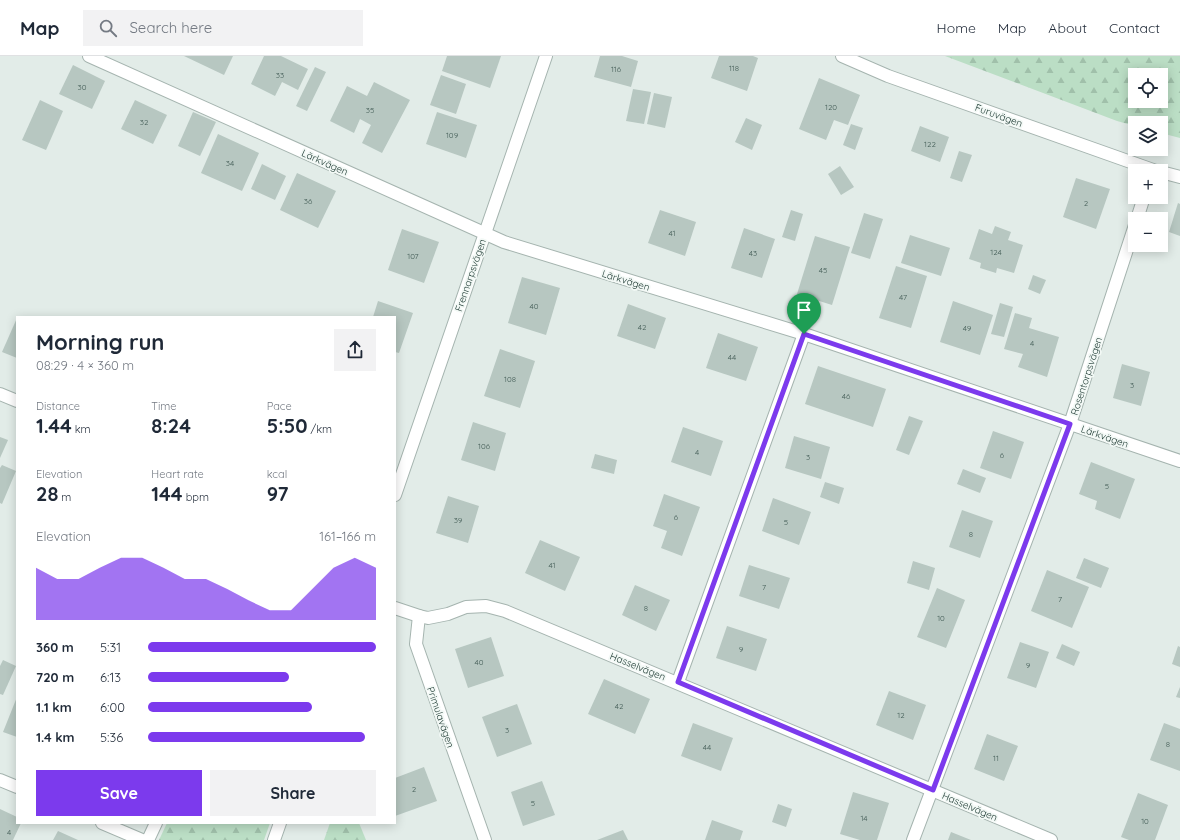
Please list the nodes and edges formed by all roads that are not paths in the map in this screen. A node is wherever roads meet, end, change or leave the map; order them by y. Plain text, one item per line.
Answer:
1 (89, 56) edge
2 (546, 56) edge
3 (842, 56) edge
4 (1136, 164) edge
5 (1168, 174) edge
6 (1180, 177) edge
7 (484, 234) junction
8 (1128, 246) edge
9 (804, 334) junction
10 (0, 394) edge
11 (16, 401) edge
12 (1070, 424) junction
13 (1180, 461) edge
14 (396, 492) edge
15 (396, 608) edge
16 (419, 616) junction
17 (678, 682) junction
18 (0, 780) edge
19 (16, 787) edge
20 (933, 790) junction
21 (104, 824) edge
22 (156, 824) edge
23 (280, 824) edge
24 (142, 840) edge
25 (148, 840) edge
26 (274, 840) edge
27 (485, 840) edge
28 (913, 840) edge
29 (1051, 840) edge

1 - 7 street, Lärkvägen
2 - 7 street, Frennarpsvägen
3 - 4 street, Furuvägen
5 - 6 street, Furuvägen
7 - 9 street, Lärkvägen
7 - 14 street, Frennarpsvägen
8 - 12 street, Rosentorpsvägen
9 - 12 street, Lärkvägen
9 - 17 street
10 - 11 street
12 - 13 street, Lärkvägen
12 - 20 street, Rosentorpsvägen
15 - 16 street
16 - 17 street, Hasselvägen
16 - 27 street, Primulavägen
17 - 20 street, Hasselvägen
18 - 19 street
20 - 28 street, Rosentorpsvägen
20 - 29 street, Hasselvägen
21 - 24 street
22 - 25 street
23 - 26 street

